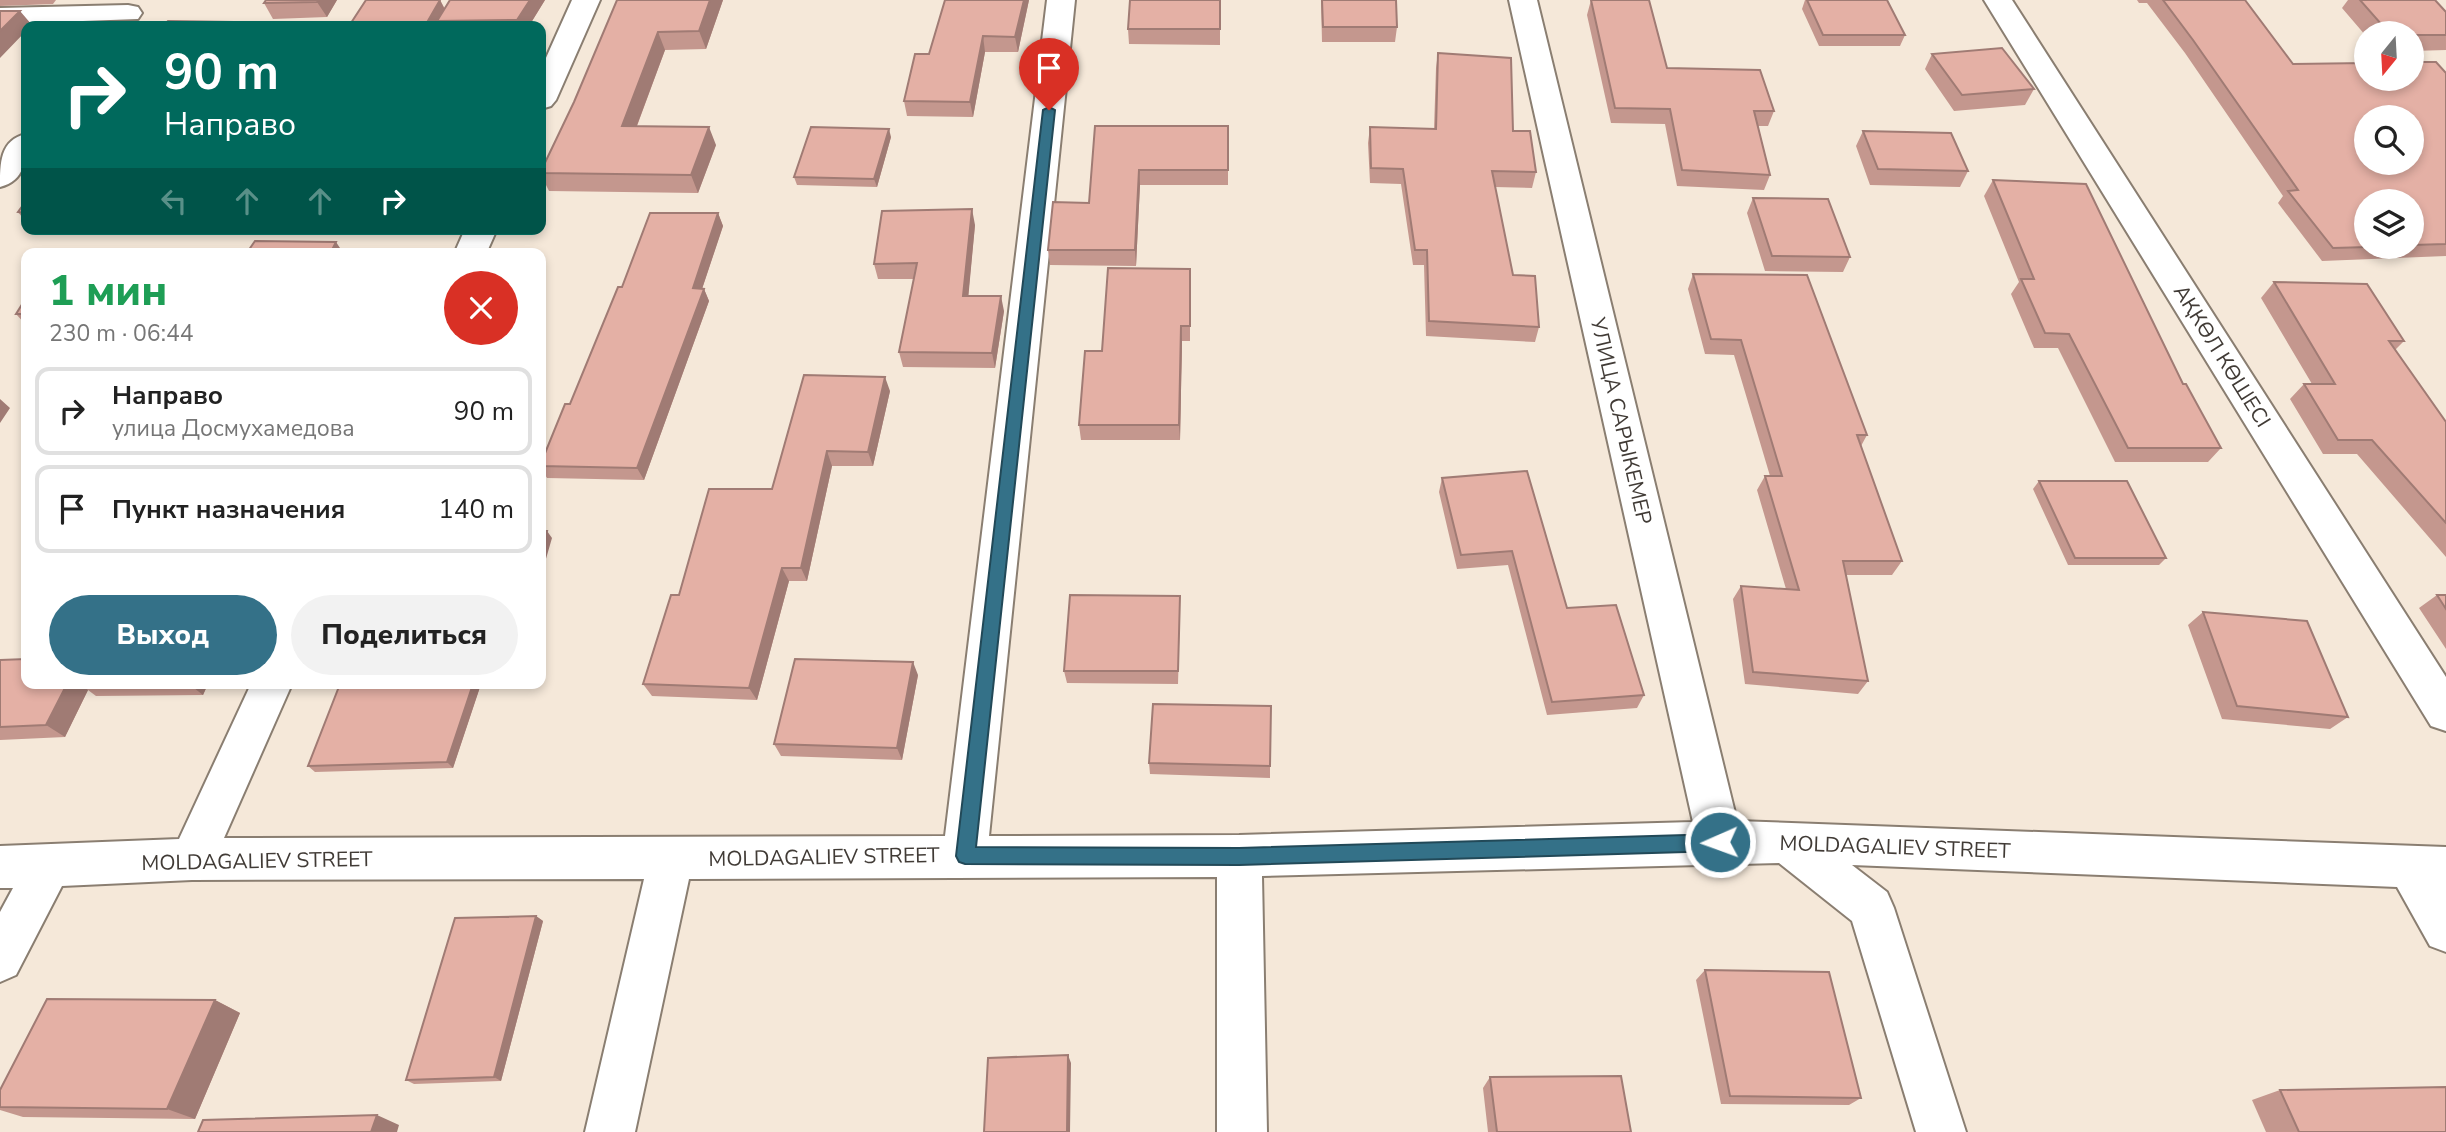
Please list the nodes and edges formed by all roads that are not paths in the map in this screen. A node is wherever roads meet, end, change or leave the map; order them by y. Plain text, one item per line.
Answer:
1 (586, 0) edge
2 (1061, 0) edge
3 (1523, 0) edge
4 (1998, 0) edge
5 (128, 13) edge
6 (0, 16) edge
7 (546, 89) edge
8 (21, 150) edge
9 (0, 177) edge
10 (270, 689) edge
11 (2446, 713) edge
12 (1720, 842) junction
13 (1787, 842) junction
14 (965, 856) junction
15 (1239, 856) junction
16 (192, 859) junction
17 (671, 859) junction
18 (49, 866) junction
19 (0, 867) edge
20 (2428, 867) edge
21 (2446, 930) edge
22 (0, 959) edge
23 (610, 1132) edge
24 (1242, 1132) edge
25 (1941, 1132) edge

1 - 7 street
2 - 14 street
3 - 12 street, УЛИЦА САРЫКЕМЕР
4 - 11 street, АҚКӨЛ КӨШЕСІ
5 - 6 street
8 - 9 street
10 - 16 street
12 - 13 street, MOLDAGALIEV STREET
12 - 15 street, MOLDAGALIEV STREET
13 - 20 street, MOLDAGALIEV STREET
13 - 25 street
14 - 15 street, MOLDAGALIEV STREET
14 - 17 street, MOLDAGALIEV STREET
15 - 24 street
16 - 17 street, MOLDAGALIEV STREET
16 - 18 street, MOLDAGALIEV STREET
17 - 23 street
18 - 19 street, MOLDAGALIEV STREET
18 - 22 street
20 - 21 street

